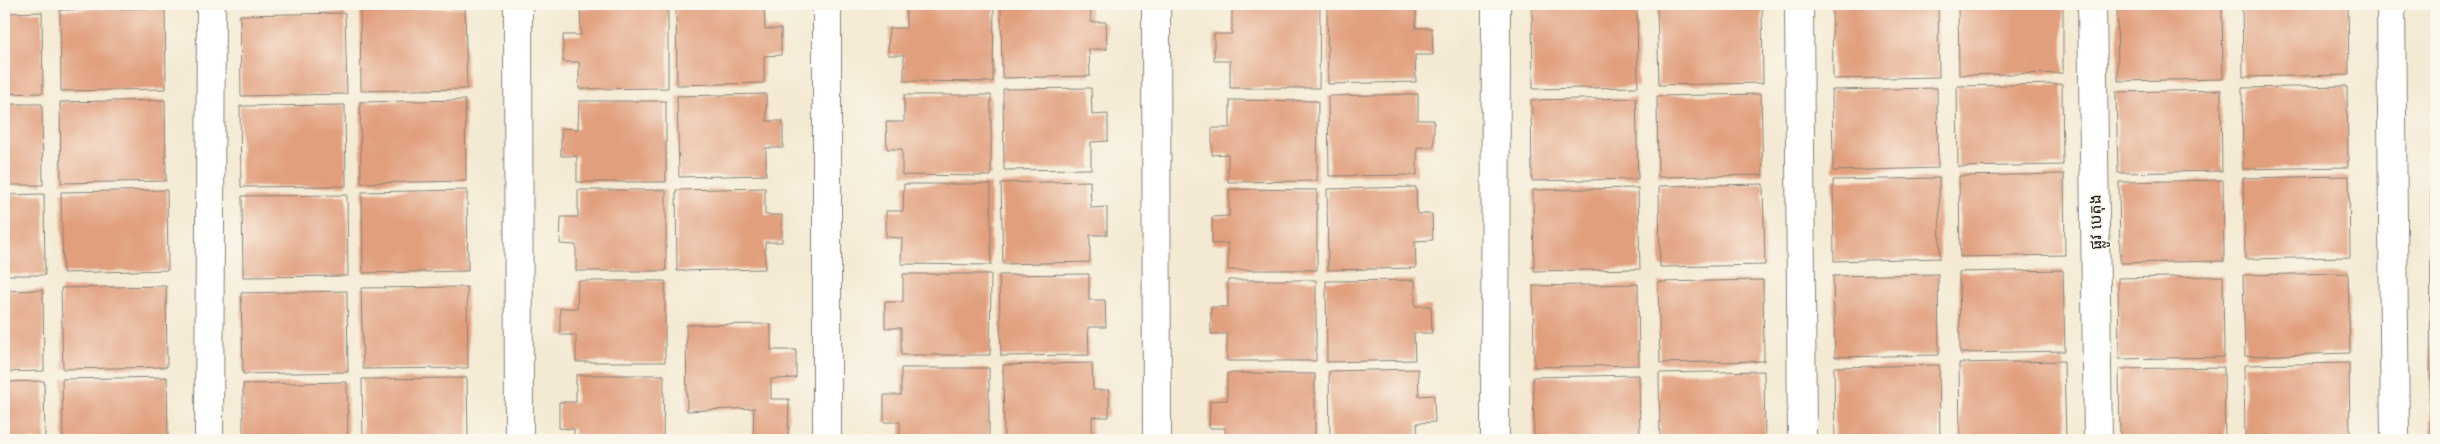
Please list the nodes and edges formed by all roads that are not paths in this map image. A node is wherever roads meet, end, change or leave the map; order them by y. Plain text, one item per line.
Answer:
1 (211, 4) edge
2 (518, 4) edge
3 (827, 4) edge
4 (1156, 4) edge
5 (1496, 4) edge
6 (1799, 4) edge
7 (2092, 4) edge
8 (2391, 4) edge
9 (210, 440) edge
10 (520, 440) edge
11 (827, 440) edge
12 (1157, 440) edge
13 (1494, 440) edge
14 (1802, 440) edge
15 (2098, 440) edge
16 (2395, 440) edge

1 - 9 street
2 - 10 street
3 - 11 street
4 - 12 street
5 - 13 street
6 - 14 street
7 - 15 street, ផ្លូវ បេតុង
8 - 16 street

